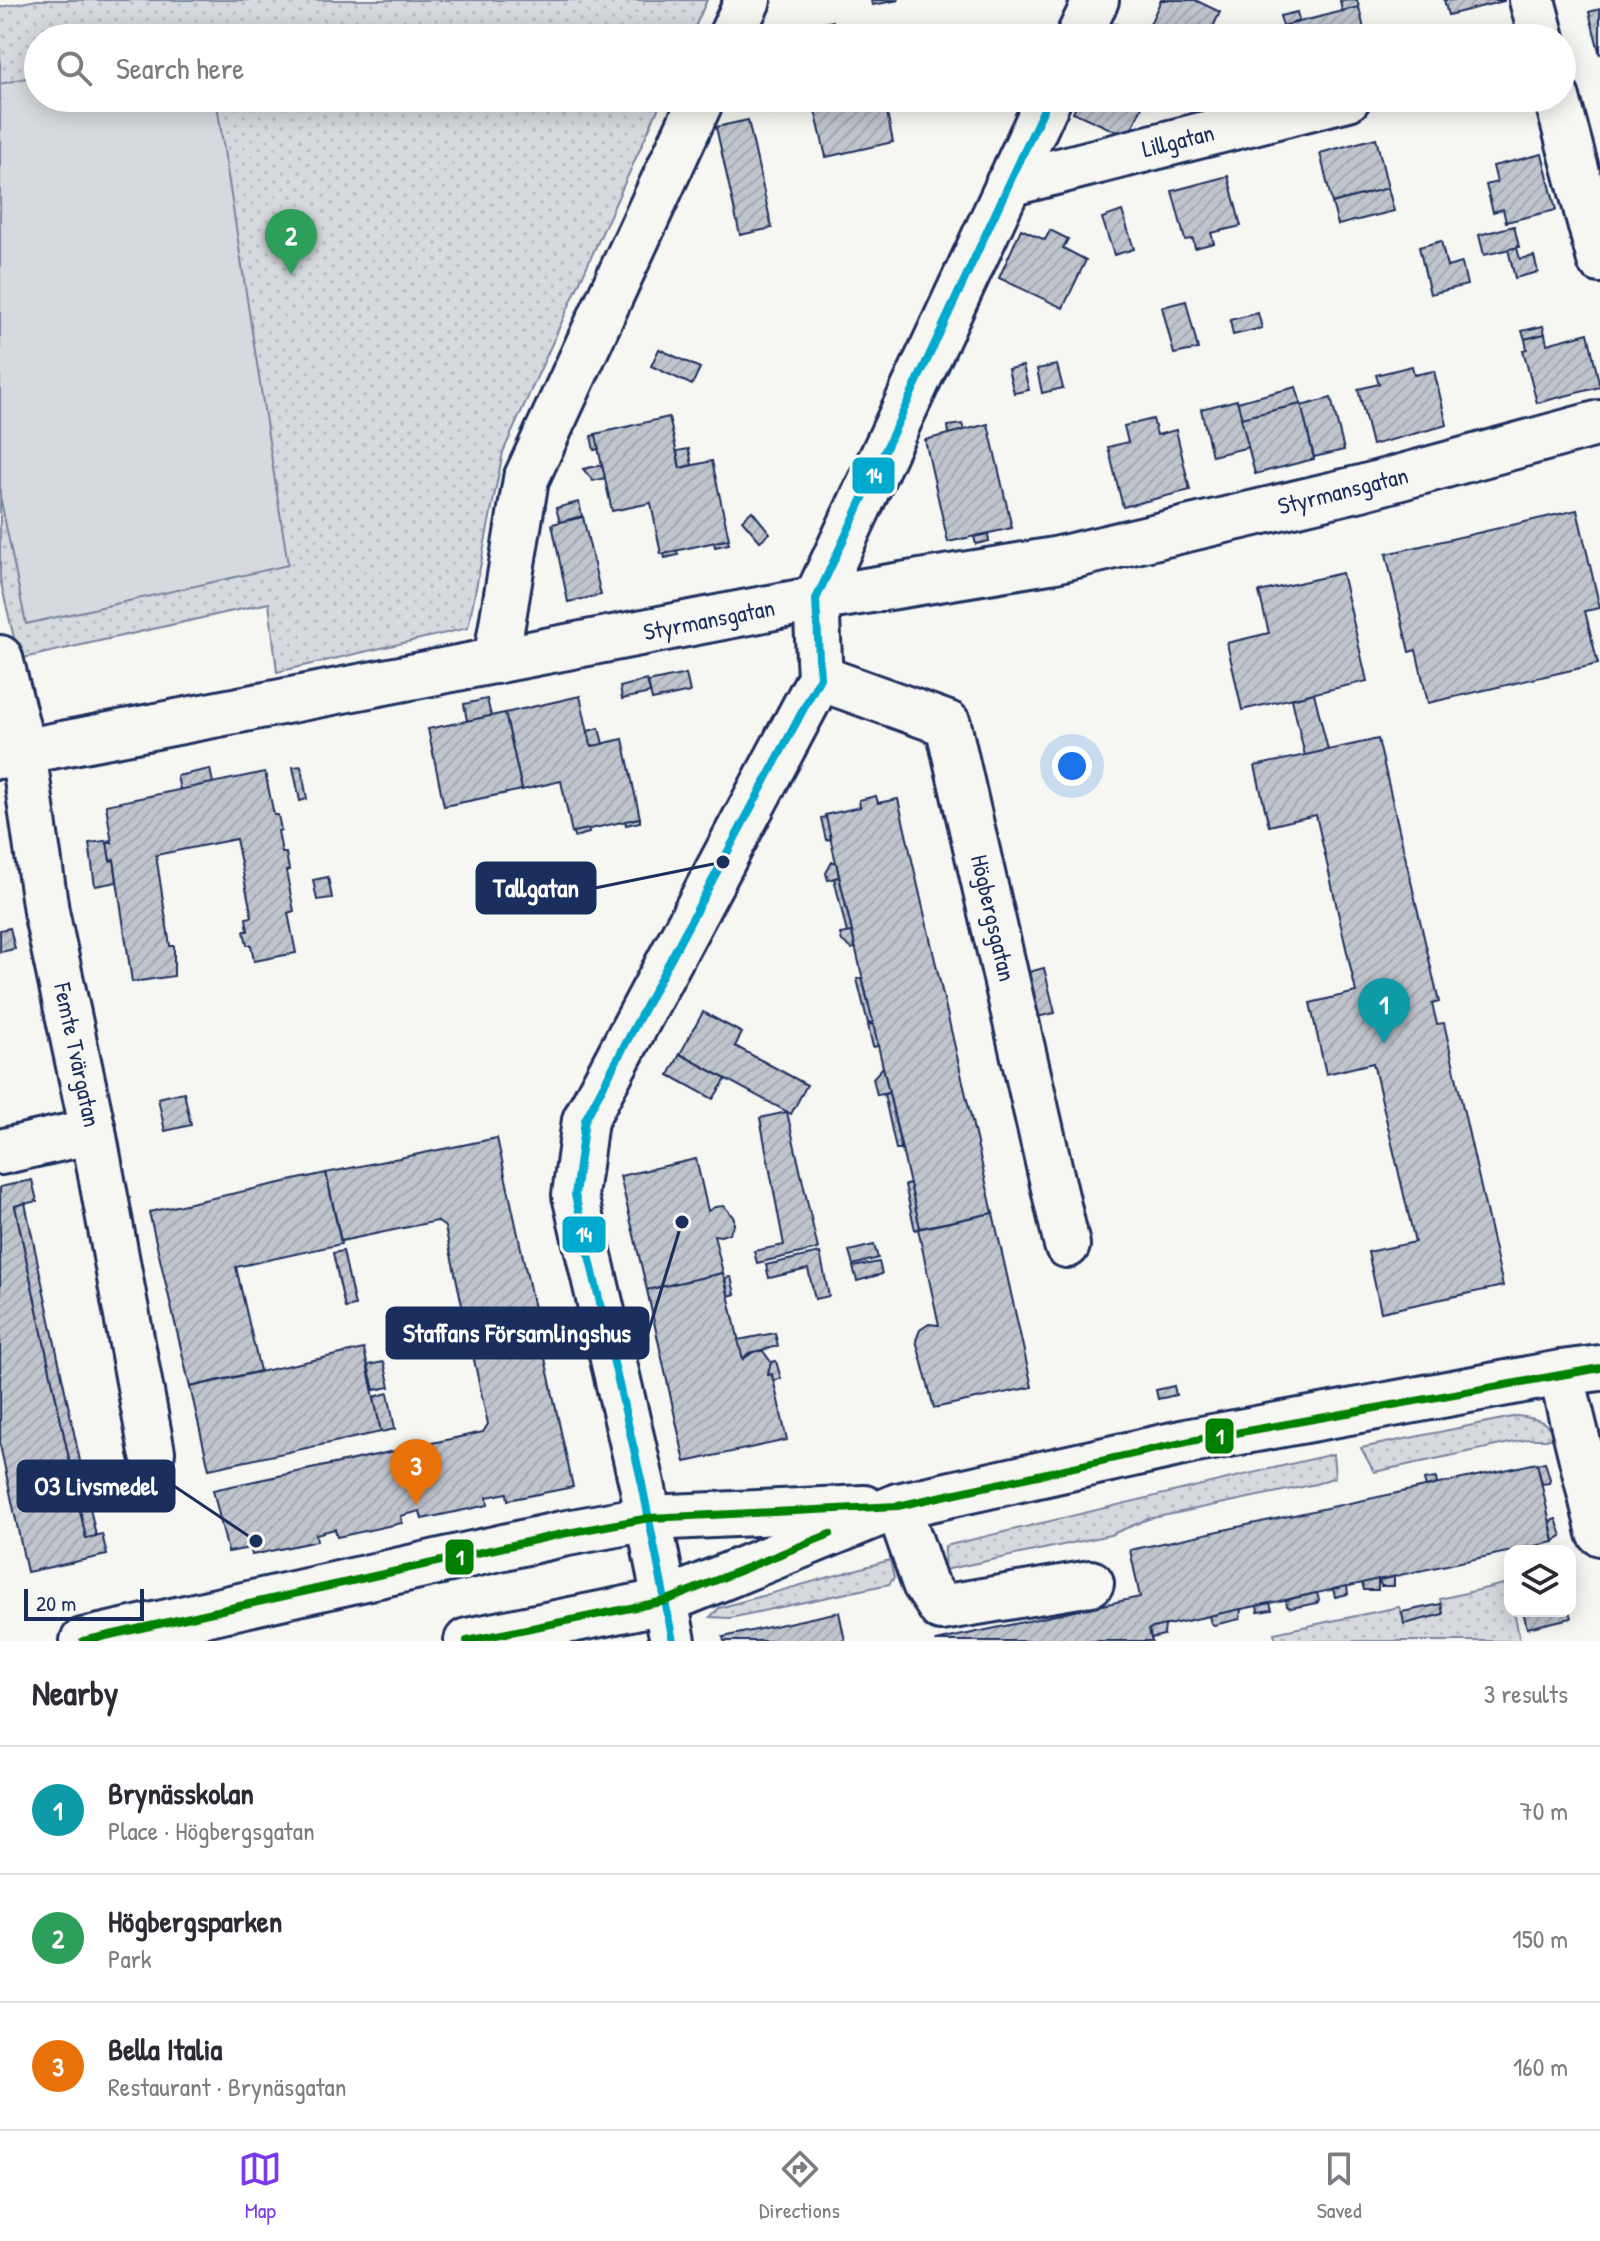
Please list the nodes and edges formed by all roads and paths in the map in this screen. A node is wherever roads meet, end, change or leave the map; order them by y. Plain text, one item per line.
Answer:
1 (748, 0) edge
2 (1096, 0) edge
3 (1532, 0) edge
4 (737, 24) edge
5 (1085, 24) edge
6 (1538, 24) edge
7 (696, 112) edge
8 (1042, 112) edge
9 (1293, 112) edge
10 (1561, 112) edge
11 (1008, 184) junction
12 (1600, 260) edge
13 (1600, 423) edge
14 (816, 599) junction
15 (0, 658) edge
16 (496, 661) junction
17 (820, 678) junction
18 (12, 754) edge
19 (93, 1131) junction
20 (0, 1152) edge
21 (1067, 1245) dead end
22 (1580, 1371) edge
23 (152, 1452) dead end
24 (898, 1506) junction
25 (649, 1518) junction
26 (1600, 1533) edge
27 (1091, 1583) dead end
28 (669, 1621) edge
29 (210, 1627) edge
30 (83, 1641) edge
31 (467, 1641) edge

1 - 4 street
2 - 5 street
3 - 6 street
7 - 16 street
8 - 11 street
9 - 11 street, Lillgatan
10 - 12 street
11 - 14 street
13 - 14 street, Styrmansgatan
14 - 16 street, Styrmansgatan
14 - 17 street
15 - 18 street, Femte Tvärgatan
16 - 18 street, Styrmansgatan
17 - 21 street, Högbergsgatan
17 - 25 street
18 - 19 street, Femte Tvärgatan
19 - 20 street
19 - 23 street, Femte Tvärgatan
22 - 24 street
22 - 26 street
24 - 25 street
24 - 27 street
24 - 28 street
25 - 28 street
25 - 29 street
28 - 31 street
29 - 30 street

